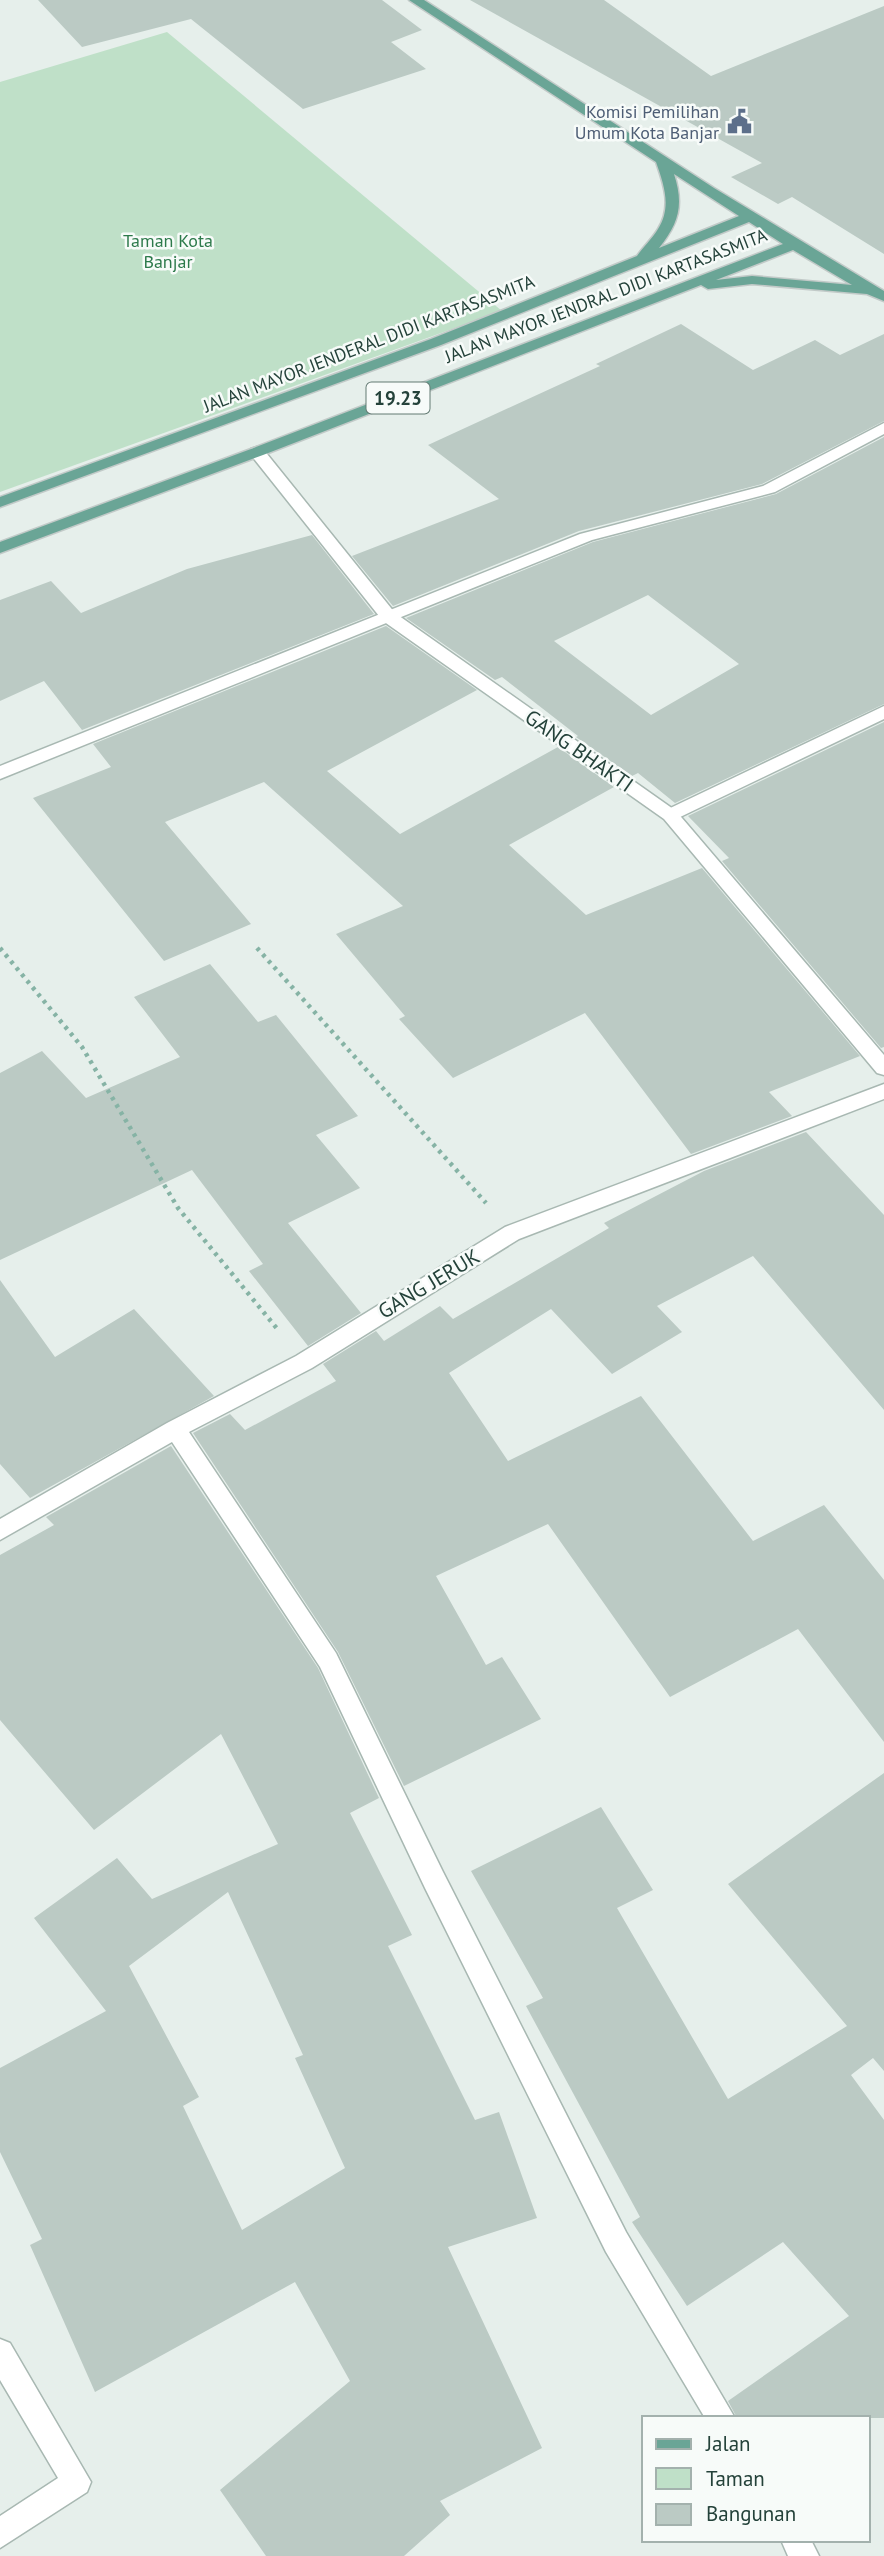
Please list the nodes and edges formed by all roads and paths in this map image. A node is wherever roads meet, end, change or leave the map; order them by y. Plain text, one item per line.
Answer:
1 (415, 0) edge
2 (661, 159) junction
3 (751, 216) junction
4 (794, 244) junction
5 (643, 258) junction
6 (680, 288) junction
7 (878, 294) edge
8 (884, 428) edge
9 (257, 453) junction
10 (0, 502) edge
11 (0, 548) edge
12 (388, 617) junction
13 (884, 712) edge
14 (0, 773) edge
15 (670, 815) junction
16 (0, 948) edge
17 (257, 948) dead end
18 (884, 1068) edge
19 (884, 1091) edge
20 (512, 1233) junction
21 (304, 1362) junction
22 (175, 1429) junction
23 (0, 1530) edge
24 (0, 2353) edge
25 (721, 2416) edge
26 (0, 2533) edge

1 - 2 main road
2 - 3 main road
2 - 5 main road
3 - 4 main road
3 - 5 main road, JALAN MAYOR JENDERAL DIDI KARTASASMITA / 19.23
4 - 6 main road, JALAN MAYOR JENDRAL DIDI KARTASASMITA / 19.23
4 - 7 main road
5 - 10 main road, JALAN MAYOR JENDERAL DIDI KARTASASMITA / 19.23
6 - 7 main road
6 - 9 main road, JALAN MAYOR JENDRAL DIDI KARTASASMITA / 19.23
8 - 12 street
9 - 11 main road, JALAN MAYOR JENDRAL DIDI KARTASASMITA / 19.23
9 - 12 street, GANG BHAKTI
12 - 14 street
12 - 15 street, GANG BHAKTI
13 - 15 street
15 - 18 street, GANG BHAKTI
16 - 21 path
17 - 20 path
19 - 20 street, GANG JERUK
20 - 21 street, GANG JERUK
21 - 22 street, GANG JERUK
22 - 23 street, GANG JERUK
22 - 25 street
24 - 26 street

